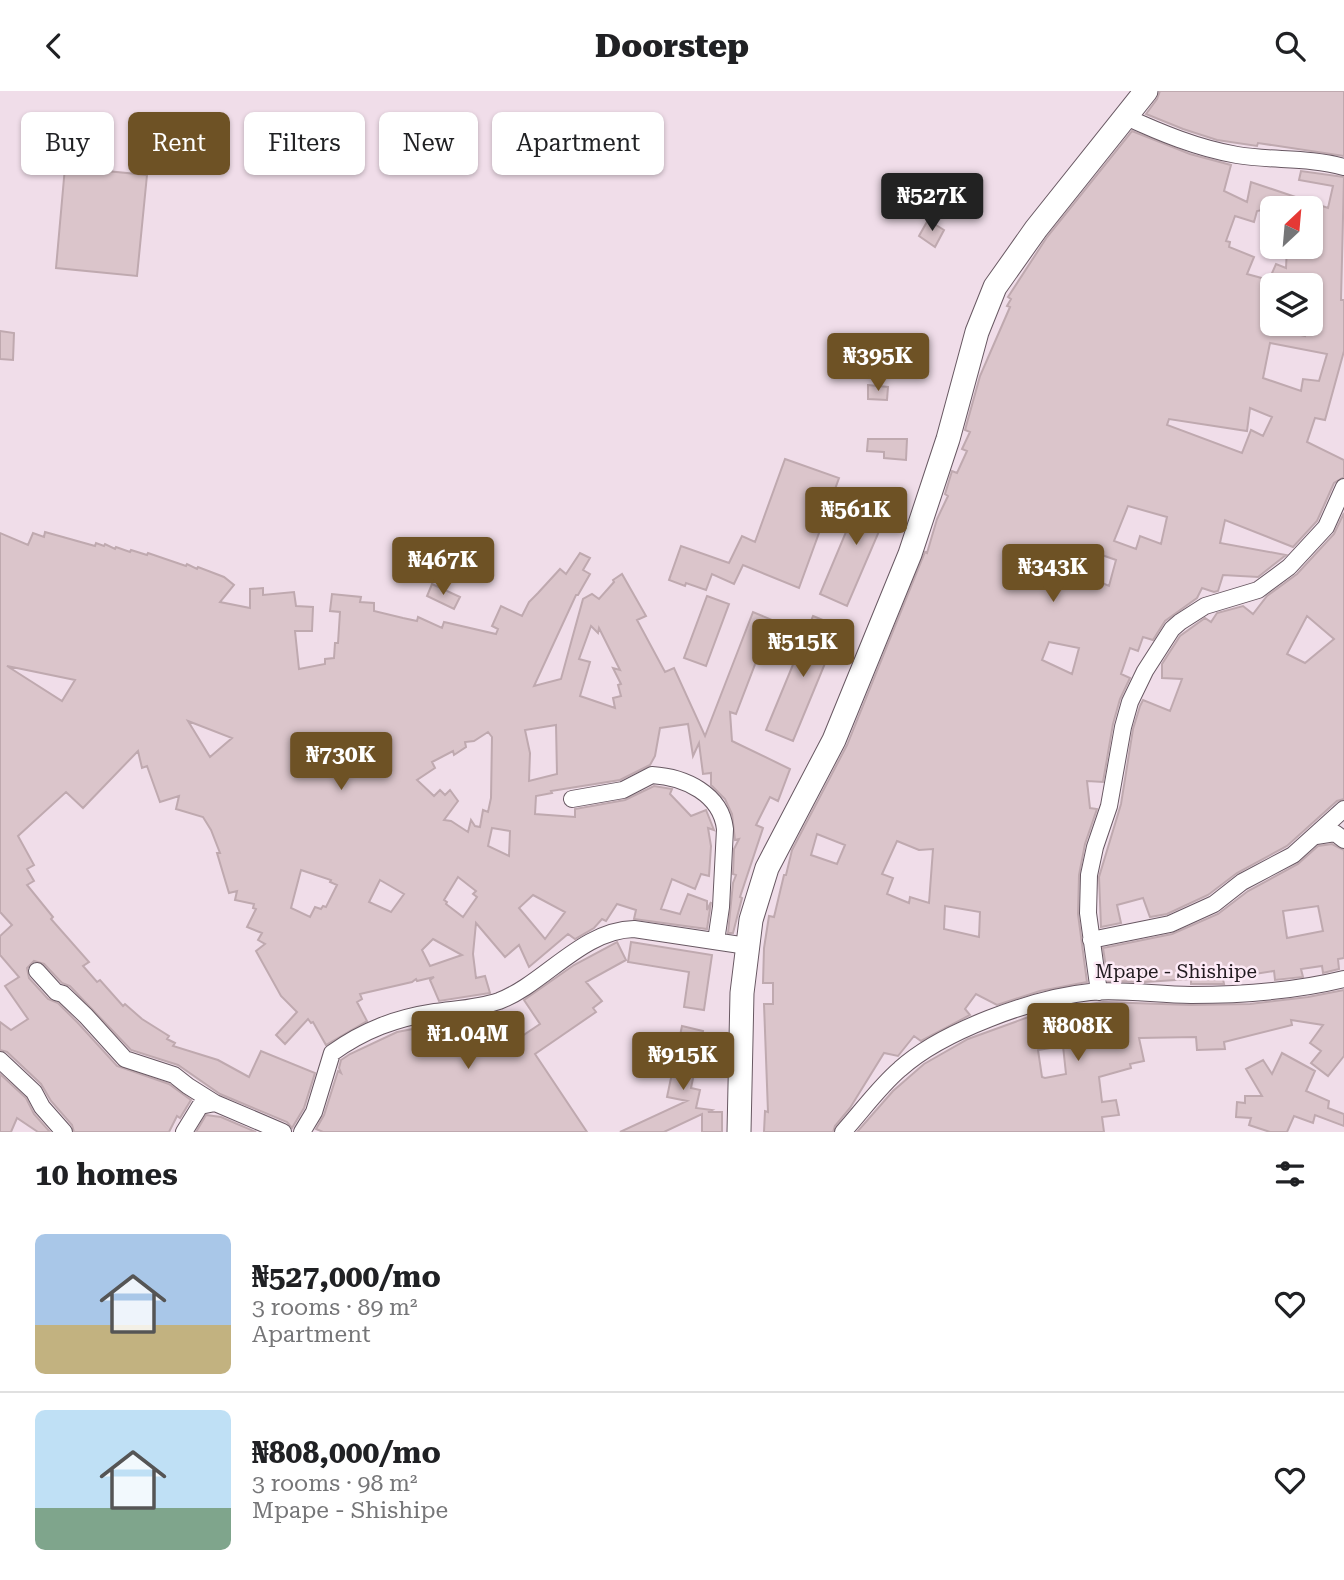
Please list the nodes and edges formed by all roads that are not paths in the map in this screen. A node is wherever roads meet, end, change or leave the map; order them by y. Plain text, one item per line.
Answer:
1 (1146, 91) edge
2 (1124, 116) junction
3 (1344, 167) edge
4 (1344, 487) edge
5 (572, 799) dead end
6 (1344, 809) edge
7 (1316, 836) junction
8 (1344, 840) edge
9 (1091, 940) junction
10 (716, 941) junction
11 (747, 946) junction
12 (37, 971) dead end
13 (1344, 979) edge
14 (1099, 992) junction
15 (0, 1060) edge
16 (215, 1103) junction
17 (64, 1132) edge
18 (184, 1132) edge
19 (282, 1132) edge
20 (302, 1132) edge
21 (739, 1132) edge
22 (843, 1132) edge

1 - 2 street
2 - 3 street
2 - 11 street
4 - 9 street
5 - 10 street
6 - 7 street
7 - 8 street
7 - 9 street
9 - 14 street
10 - 11 street
10 - 20 street
11 - 21 street
12 - 16 street
13 - 14 street, Mpape - Shishipe
14 - 22 street, Mpape - Shishipe
15 - 17 street
16 - 18 street
16 - 19 street

